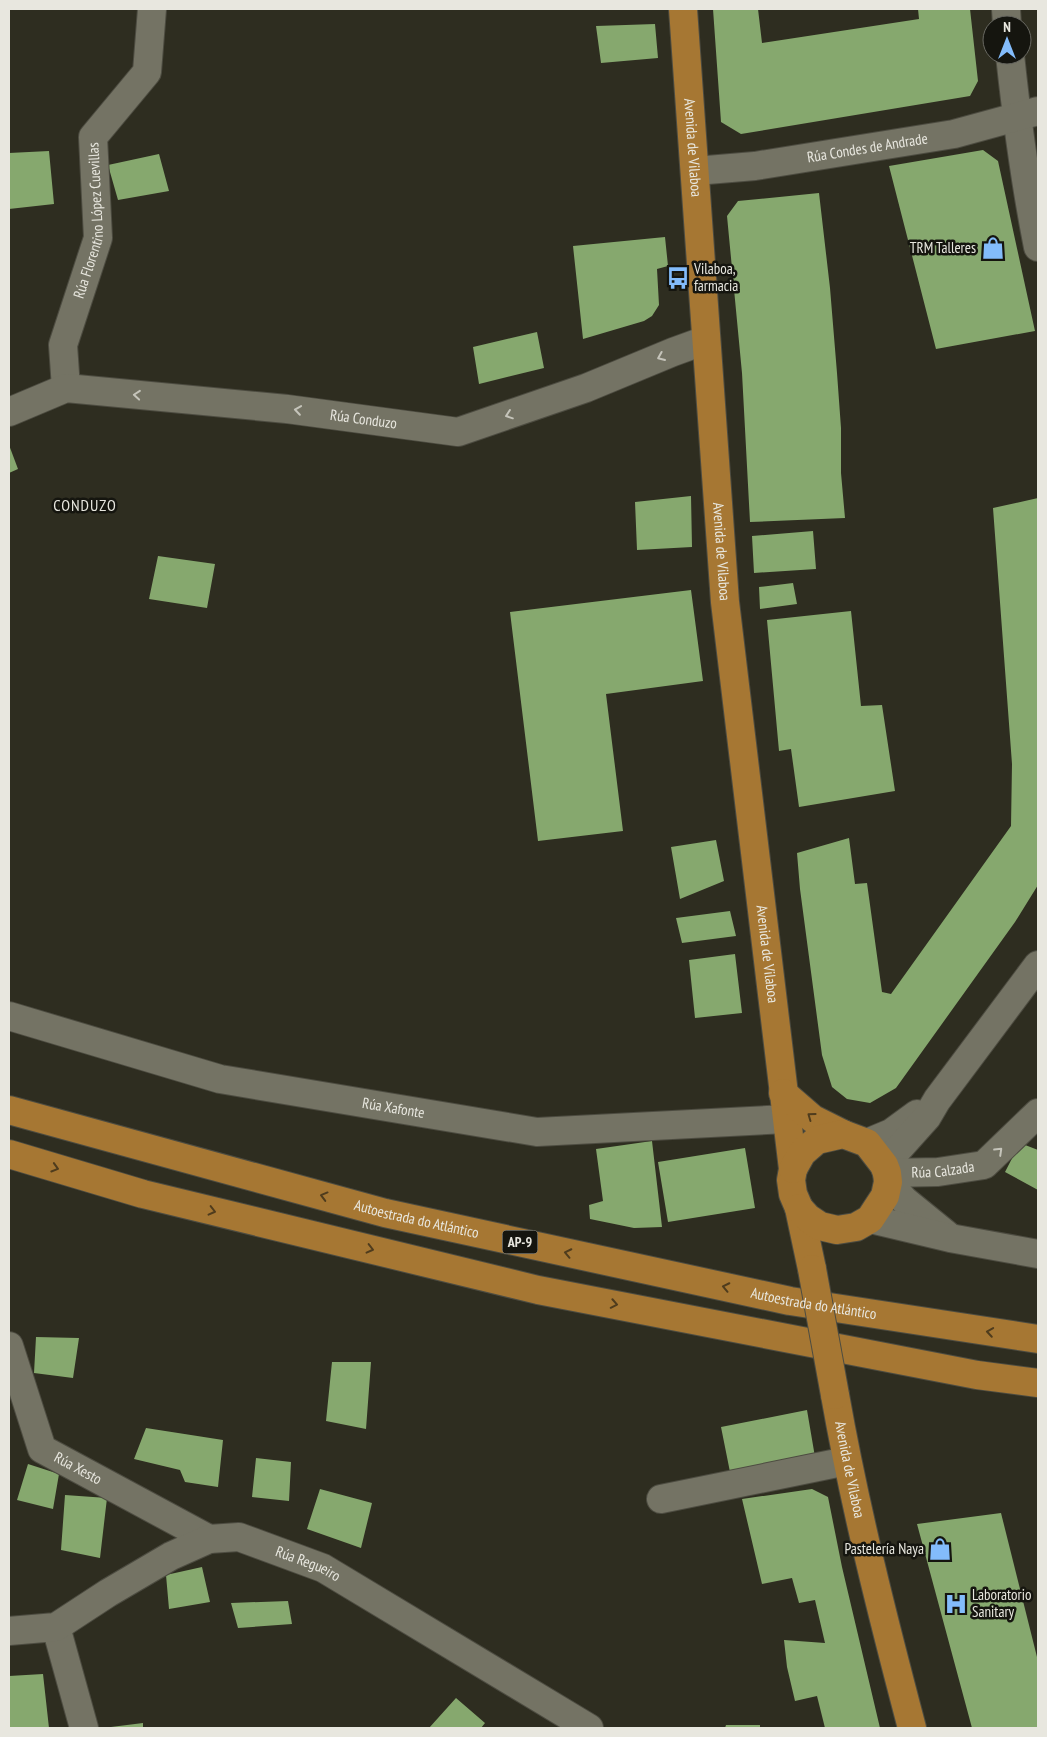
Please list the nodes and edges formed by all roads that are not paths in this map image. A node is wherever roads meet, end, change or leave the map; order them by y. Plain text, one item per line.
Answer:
1 (152, 9) edge
2 (683, 9) edge
3 (1013, 65) edge
4 (1027, 115) edge
5 (695, 171) junction
6 (1038, 247) edge
7 (706, 340) junction
8 (66, 388) junction
9 (9, 412) edge
10 (1038, 965) edge
11 (9, 1016) edge
12 (937, 1100) junction
13 (785, 1106) junction
14 (9, 1110) edge
15 (1038, 1114) edge
16 (855, 1138) junction
17 (9, 1154) edge
18 (793, 1169) junction
19 (886, 1173) junction
20 (799, 1208) junction
21 (870, 1219) junction
22 (820, 1226) junction
23 (950, 1238) junction
24 (1038, 1254) edge
25 (812, 1269) junction
26 (1038, 1339) edge
27 (9, 1346) edge
28 (1038, 1383) edge
29 (847, 1461) junction
30 (661, 1499) dead end
31 (209, 1539) junction
32 (56, 1627) junction
33 (9, 1631) edge
34 (84, 1728) edge
35 (589, 1728) edge
36 (912, 1728) edge

1 - 8 street, Rúa Florentino López Cuevillas
2 - 5 highway, Avenida de Vilaboa
3 - 4 street
4 - 5 street, Rúa Condes de Andrade
4 - 6 street
5 - 7 highway, Avenida de Vilaboa
7 -> 8 street, Rúa Conduzo
7 - 13 highway, Avenida de Vilaboa
8 - 9 street, Rúa Conduzo
10 - 12 street
11 - 13 street, Rúa Xafonte
12 - 16 street
12 - 19 street
16 -> 13 highway
13 - 18 highway, Avenida de Vilaboa
26 -> 14 highway, Autoestrada do Atlántico / AP-9
19 -> 15 street, Rúa Calzada
16 - 18 highway
16 - 19 highway
17 -> 28 highway
18 - 20 highway, Avenida de Vilaboa
19 - 21 highway
19 - 23 street
20 - 22 highway
20 - 25 highway, Avenida de Vilaboa
21 - 22 highway
21 - 23 street
22 - 25 highway, Avenida de Vilaboa
23 - 24 street
25 - 29 highway, Avenida de Vilaboa, bridge
27 - 31 street, Rúa Xesto
29 - 30 street
29 - 36 highway, Avenida de Vilaboa
31 - 32 street, Rúa Regueiro
31 - 35 street, Rúa Regueiro
32 - 33 street, Rúa Regueiro
32 - 34 street

